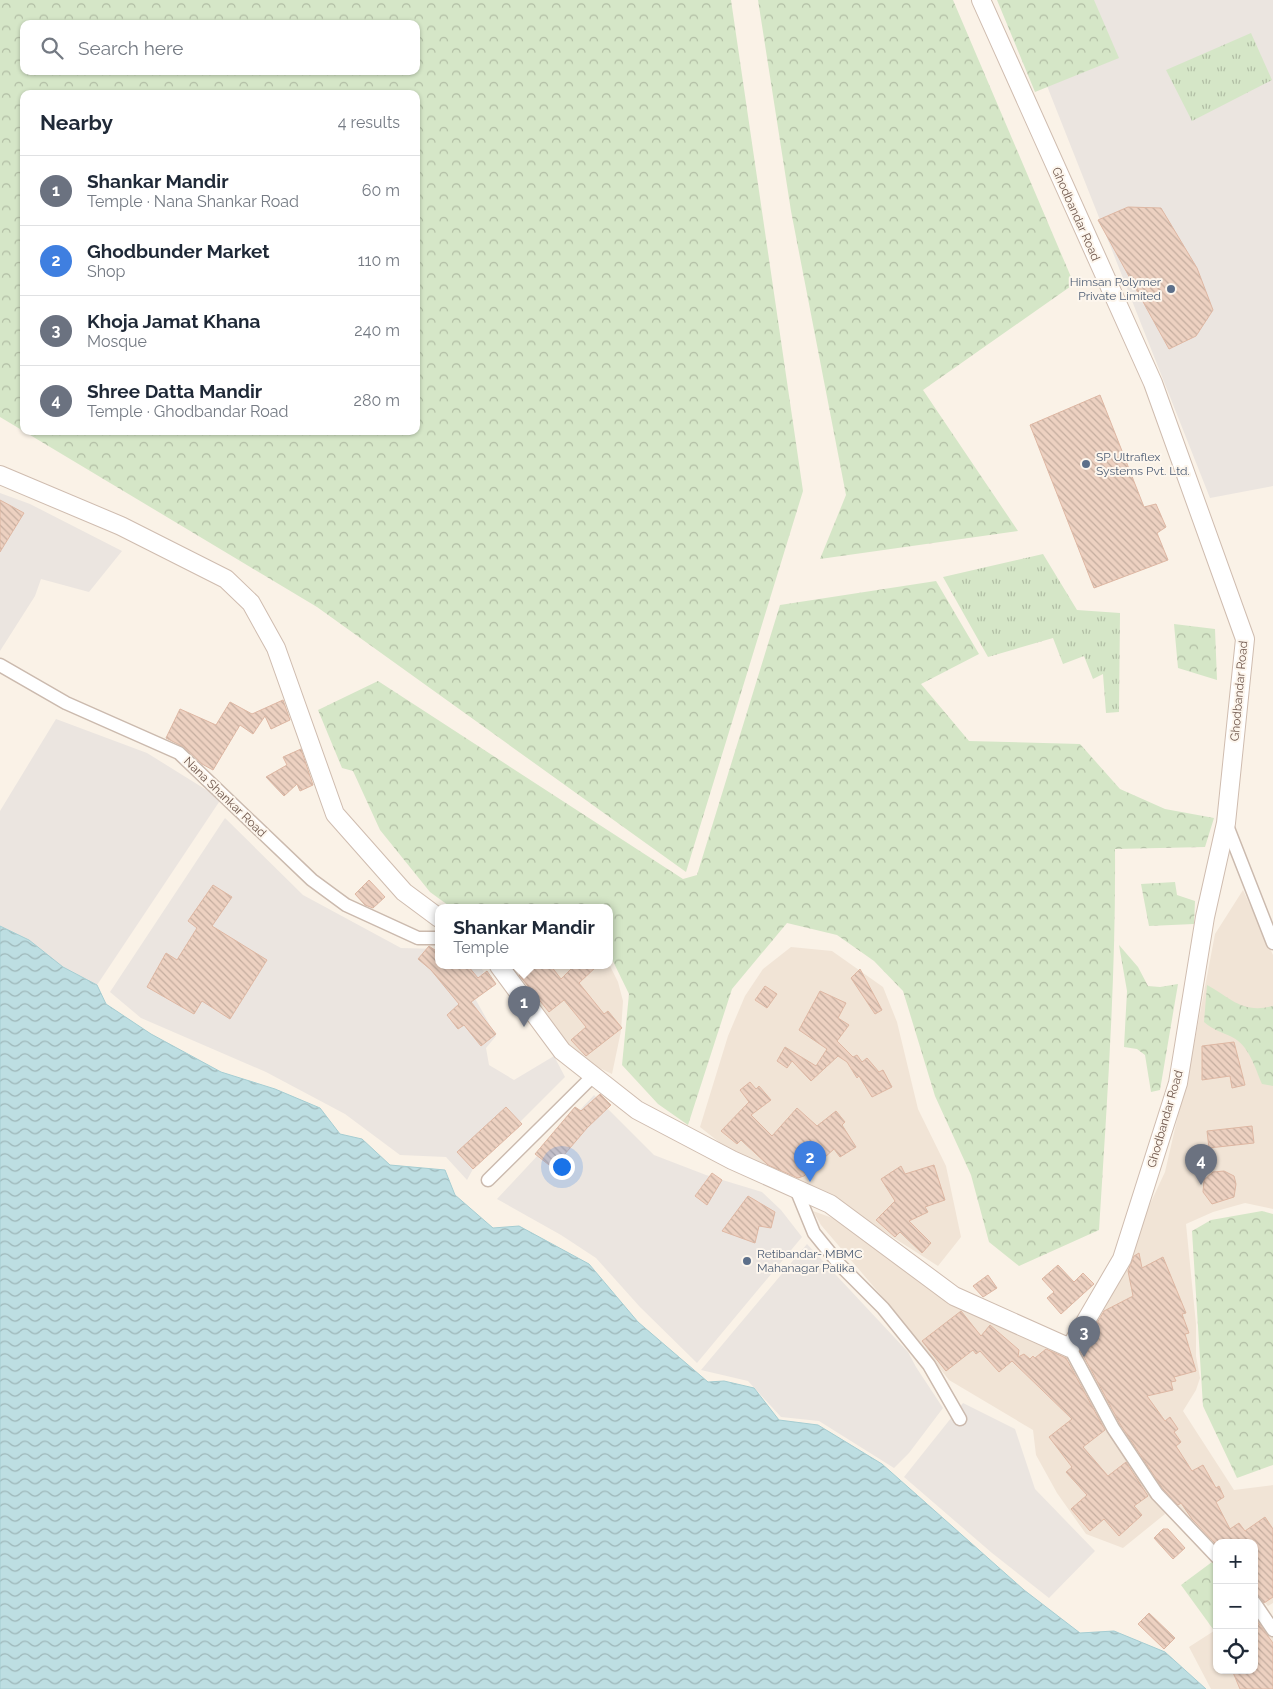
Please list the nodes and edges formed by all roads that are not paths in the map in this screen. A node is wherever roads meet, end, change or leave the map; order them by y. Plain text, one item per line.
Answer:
1 (980, 0) edge
2 (0, 475) edge
3 (0, 665) edge
4 (1226, 823) junction
5 (435, 915) edge
6 (435, 938) edge
7 (1273, 943) edge
8 (501, 969) edge
9 (593, 1076) junction
10 (488, 1180) dead end
11 (796, 1190) junction
12 (1070, 1348) junction
13 (960, 1420) dead end
14 (1213, 1553) edge
15 (1258, 1608) edge
16 (1273, 1630) edge

1 - 4 street, Ghodbandar Road
2 - 5 street
3 - 6 street, Nana Shankar Road
4 - 7 street
4 - 12 street, Ghodbandar Road
8 - 9 street
9 - 10 street
9 - 11 street
11 - 12 street
11 - 13 street
12 - 14 street
15 - 16 street

